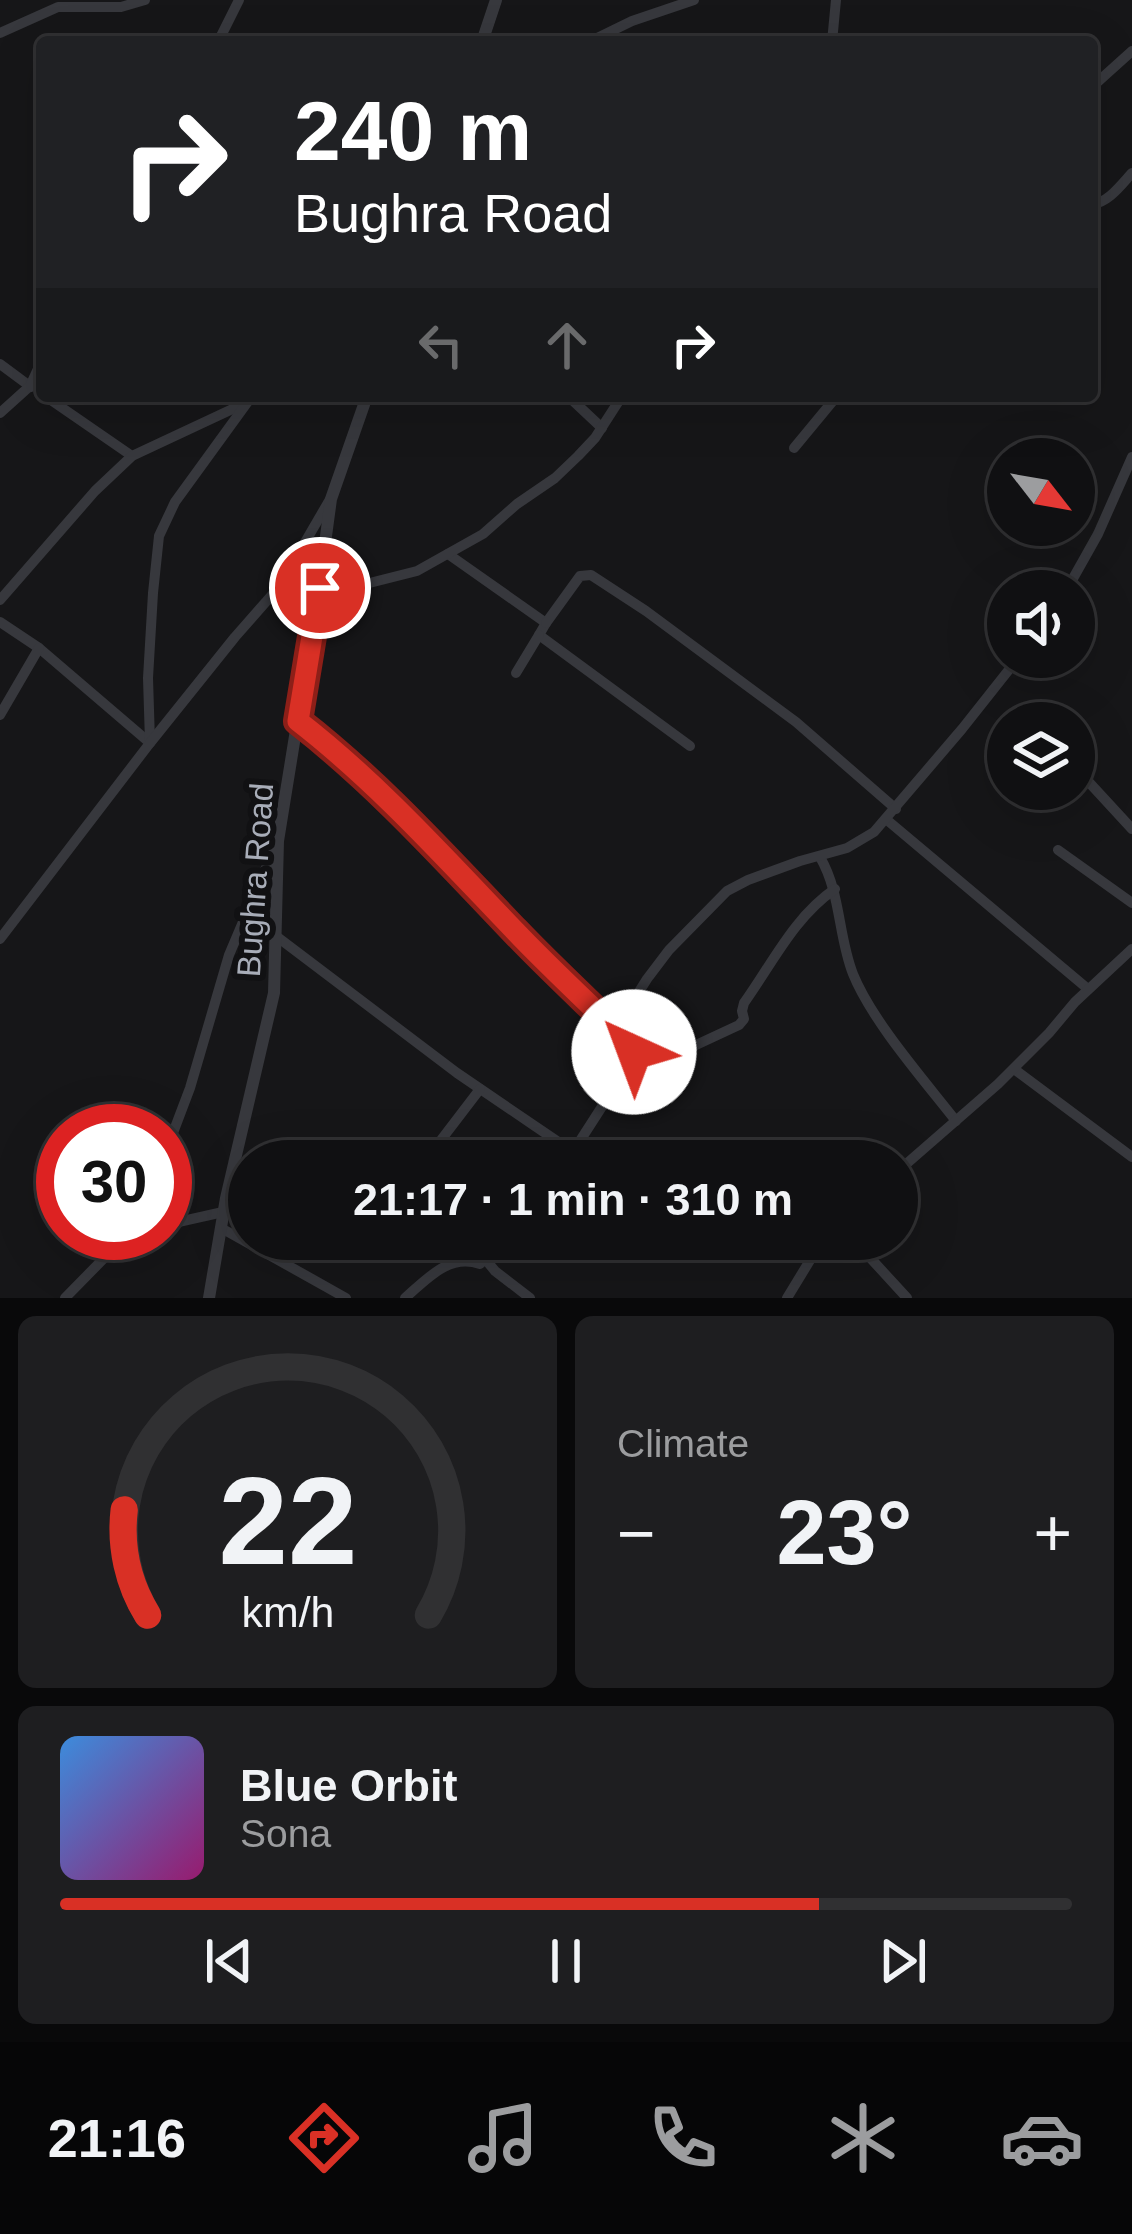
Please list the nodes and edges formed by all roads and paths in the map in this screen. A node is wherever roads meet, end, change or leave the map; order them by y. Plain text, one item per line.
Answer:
1 (145, 0) edge
2 (239, 0) edge
3 (496, 0) edge
4 (694, 0) edge
5 (836, 0) edge
6 (0, 33) edge
7 (221, 36) edge
8 (484, 36) edge
9 (601, 36) edge
10 (833, 36) edge
11 (1132, 50) edge
12 (1098, 81) edge
13 (1132, 173) edge
14 (1098, 203) edge
15 (0, 364) edge
16 (36, 372) edge
17 (30, 386) junction
18 (36, 390) edge
19 (53, 402) edge
20 (244, 402) edge
21 (247, 402) edge
22 (365, 402) edge
23 (574, 402) edge
24 (618, 402) edge
25 (832, 402) edge
26 (0, 413) edge
27 (602, 428) junction
28 (794, 448) dead end
29 (132, 455) junction
30 (1132, 457) edge
31 (331, 499) junction
32 (448, 554) junction
33 (1078, 570) edge
34 (318, 596) junction
35 (0, 600) edge
36 (0, 622) edge
37 (542, 629) junction
38 (39, 648) junction
39 (516, 673) dead end
40 (1002, 678) edge
41 (0, 715) edge
42 (298, 721) junction
43 (150, 743) junction
44 (690, 746) dead end
45 (1095, 789) edge
46 (891, 814) junction
47 (1132, 829) edge
48 (278, 841) junction
49 (1058, 850) dead end
50 (820, 857) junction
51 (835, 889) junction
52 (1132, 903) edge
53 (275, 936) junction
54 (0, 939) edge
55 (1132, 949) edge
56 (1088, 989) junction
57 (615, 1030) junction
58 (634, 1048) junction
59 (1014, 1069) junction
60 (480, 1089) junction
61 (184, 1104) edge
62 (956, 1121) junction
63 (441, 1140) edge
64 (548, 1140) edge
65 (581, 1140) edge
66 (918, 1154) edge
67 (1132, 1157) edge
68 (224, 1212) junction
69 (192, 1219) edge
70 (221, 1228) junction
71 (103, 1260) edge
72 (468, 1260) edge
73 (468, 1260) edge
74 (486, 1260) joint
75 (811, 1260) edge
76 (872, 1260) edge
77 (65, 1298) edge
78 (209, 1298) edge
79 (346, 1298) edge
80 (405, 1298) edge
81 (530, 1298) edge
82 (787, 1298) edge
83 (907, 1298) edge

1 - 6 street
2 - 7 street
3 - 8 street
4 - 9 street
5 - 10 street
11 - 12 street
13 - 14 street
15 - 17 street
16 - 17 street
17 - 18 street
17 - 26 street
19 - 29 street
20 - 29 street
21 - 43 street
22 - 31 street, Bughra Road
23 - 27 street
24 - 27 street
25 - 28 street
27 - 32 street
29 - 35 street
30 - 33 street
31 - 34 street, Bughra Road
31 - 43 street
32 - 34 street
32 - 37 street
34 - 42 street, Bughra Road
36 - 38 street
37 - 39 street
37 - 44 street
37 - 46 street
38 - 41 street
38 - 43 street
40 - 46 street
42 - 48 street, Bughra Road
42 - 57 street
43 - 54 street
45 - 47 street
46 - 50 street
46 - 56 street
48 - 53 street, Bughra Road
48 - 61 street
49 - 52 street
50 - 51 street
50 - 57 street
51 - 58 street
51 - 62 street
53 - 60 street
53 - 68 street, Bughra Road
55 - 56 street
56 - 59 street
57 - 58 street
58 - 65 street
59 - 62 street
59 - 67 street
60 - 63 street
60 - 64 street
62 - 66 street
68 - 69 street
68 - 70 street, Bughra Road
70 - 78 street, Bughra Road
70 - 79 street
71 - 77 street
72 - 74 street
73 - 80 street
74 - 81 street
75 - 82 street
76 - 83 street

